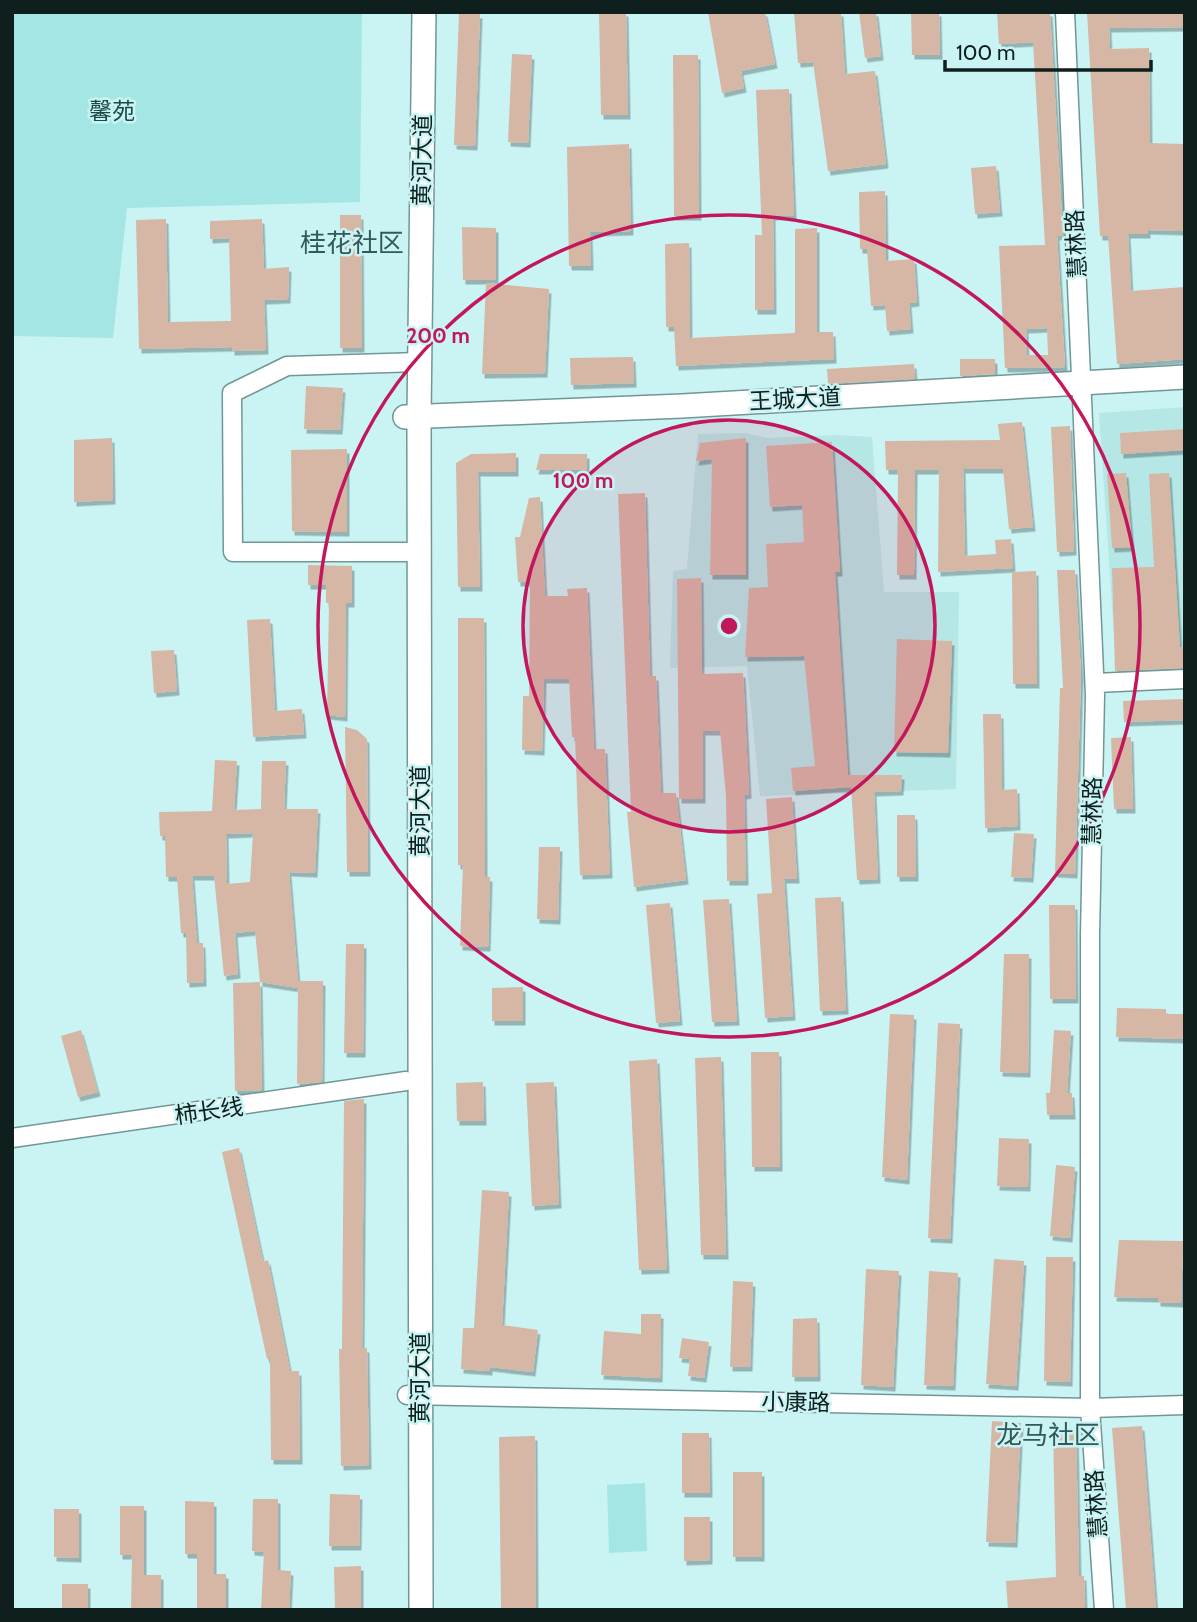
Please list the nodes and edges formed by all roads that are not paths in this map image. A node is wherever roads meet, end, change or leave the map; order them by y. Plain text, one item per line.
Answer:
1 (409, 12) edge
2 (425, 12) edge
3 (1065, 12) edge
4 (412, 362) junction
5 (1185, 377) edge
6 (1185, 387) edge
7 (1082, 388) junction
8 (412, 424) junction
9 (412, 553) junction
10 (1185, 679) edge
11 (1094, 683) junction
12 (406, 1081) junction
13 (12, 1138) edge
14 (407, 1395) junction
15 (1185, 1405) edge
16 (1090, 1408) junction
17 (407, 1610) edge
18 (421, 1610) edge
19 (1104, 1610) edge

1 - 4 main road, 黄河大道
2 - 4 main road, 黄河大道
3 - 7 street, 慧林路
4 - 8 main road, 黄河大道
4 - 9 street
5 - 7 main road, 王城大道
6 - 7 main road, 王城大道
7 - 8 main road, 王城大道
7 - 11 street, 慧林路
8 - 9 main road, 黄河大道
9 - 12 main road, 黄河大道
9 - 18 main road, 黄河大道
10 - 11 street
11 - 16 street, 慧林路
12 - 13 street, 柿长线
12 - 14 main road, 黄河大道
14 - 16 street, 小康路
14 - 17 main road, 黄河大道
15 - 16 street, 小康路
16 - 19 street, 慧林路

